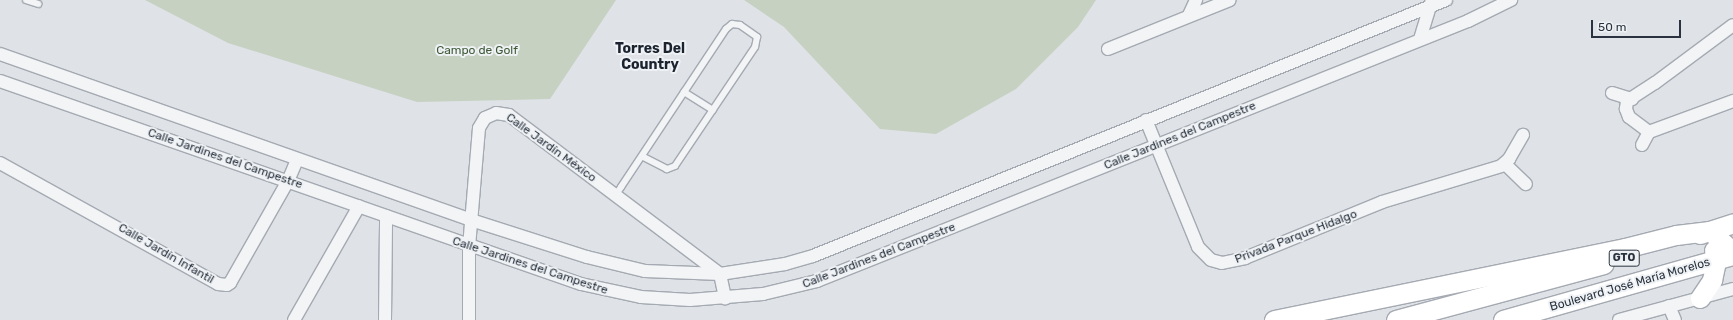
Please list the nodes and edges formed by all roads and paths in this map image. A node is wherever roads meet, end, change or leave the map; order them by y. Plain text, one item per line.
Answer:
1 (26, 0) edge
2 (1196, 0) edge
3 (1230, 0) edge
4 (1446, 0) edge
5 (1510, 0) edge
6 (1431, 3) edge
7 (38, 4) dead end
8 (1189, 14) junction
9 (1733, 25) edge
10 (1420, 39) junction
11 (1108, 49) dead end
12 (0, 54) edge
13 (0, 81) edge
14 (684, 92) junction
15 (1612, 93) dead end
16 (1632, 99) junction
17 (1733, 101) edge
18 (713, 110) junction
19 (1146, 120) junction
20 (1649, 132) junction
21 (1524, 135) dead end
22 (1156, 144) junction
23 (1642, 145) dead end
24 (642, 156) junction
25 (297, 160) junction
26 (0, 163) edge
27 (1505, 164) junction
28 (288, 181) junction
29 (1526, 184) dead end
30 (615, 196) junction
31 (359, 206) junction
32 (386, 216) junction
33 (470, 220) junction
34 (1733, 223) edge
35 (1710, 231) junction
36 (468, 247) junction
37 (1727, 256) edge
38 (720, 274) junction
39 (1733, 288) edge
40 (725, 298) junction
41 (1700, 298) junction
42 (1669, 306) junction
43 (294, 320) edge
44 (385, 320) edge
45 (469, 320) edge
46 (1274, 320) edge
47 (1396, 320) edge
48 (1503, 320) edge
49 (1619, 320) edge
50 (1675, 320) edge

1 - 7 lane
2 - 8 street
3 - 8 street
4 - 6 street, Calle Jardines del Campestre
5 - 10 street, Calle Jardines del Campestre
6 - 10 street
6 - 19 street, Calle Jardines del Campestre
8 - 11 street
9 - 16 street
10 - 22 street, Calle Jardines del Campestre
12 - 25 street, Calle Jardines del Campestre
13 - 28 street, Calle Jardines del Campestre
14 - 18 lane
14 - 18 lane
14 - 24 lane
15 - 16 street
16 - 20 street
17 - 20 street
18 - 24 lane
19 - 22 street, Privada Parque Hidalgo
19 - 38 street, Calle Jardines del Campestre
20 - 23 street
21 - 27 street
22 - 27 street, Privada Parque Hidalgo
22 - 40 street, Calle Jardines del Campestre
24 - 30 lane
25 - 28 street, Calle Jardín Infantil
25 - 33 street, Calle Jardines del Campestre
26 - 28 street, Calle Jardín Infantil
27 - 29 street
28 - 31 street, Calle Jardines del Campestre
30 - 33 street, Calle Jardín México
30 - 38 street, Calle Jardín México
31 - 32 street, Calle Jardines del Campestre
31 - 43 street
32 - 36 street, Calle Jardines del Campestre
32 - 44 street
33 - 36 street, Calle Jardín México
33 - 38 street, Calle Jardines del Campestre
34 - 35 main road, GTO
35 - 37 main road
35 - 46 main road
35 - 47 main road, GTO
36 - 40 street, Calle Jardines del Campestre
36 - 45 street, Calle Jardín México
37 - 41 main road
37 - 48 main road, Boulevard José María Morelos / GTO
38 - 40 street
39 - 41 street
41 - 42 street
42 - 49 street
42 - 50 street

